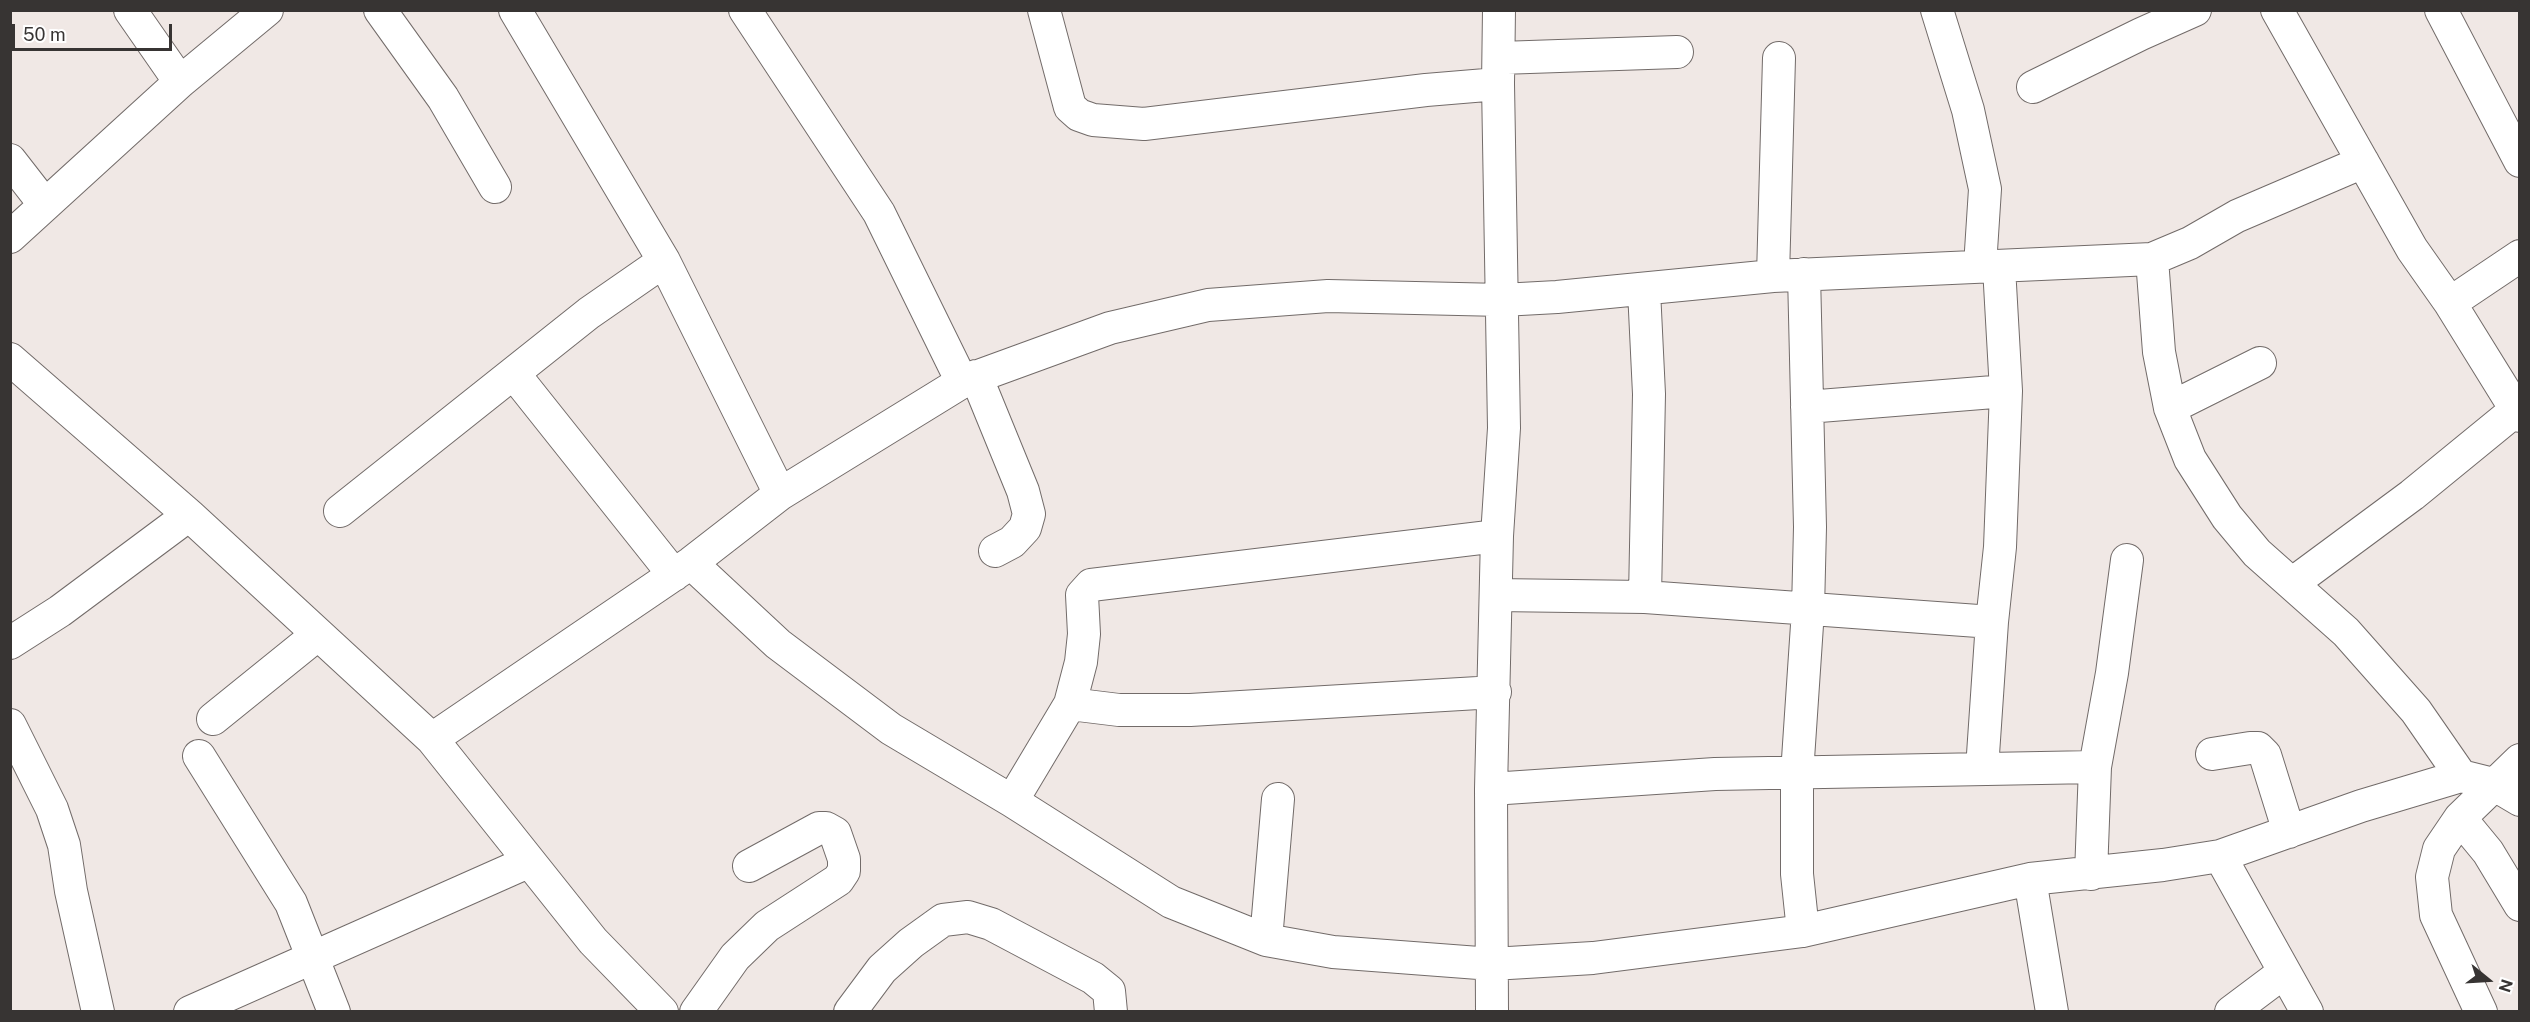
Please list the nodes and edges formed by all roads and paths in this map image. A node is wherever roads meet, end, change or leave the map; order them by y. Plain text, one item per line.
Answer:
1 (130, 10) edge
2 (267, 10) edge
3 (380, 10) edge
4 (515, 10) edge
5 (1044, 10) edge
6 (1500, 10) edge
7 (1937, 10) edge
8 (2195, 10) edge
9 (2277, 10) edge
10 (2441, 10) edge
11 (754, 14) edge
12 (1677, 52) dead end
13 (1779, 58) dead end
14 (1499, 71) junction
15 (180, 82) junction
16 (2033, 87) dead end
17 (10, 159) edge
18 (2520, 161) edge
19 (2363, 162) junction
20 (495, 187) dead end
21 (45, 205) junction
22 (10, 237) edge
23 (2520, 256) edge
24 (2152, 259) junction
25 (664, 261) junction
26 (1989, 266) junction
27 (1804, 274) junction
28 (1773, 276) junction
29 (1644, 290) junction
30 (1502, 300) junction
31 (2450, 303) junction
32 (10, 359) edge
33 (2260, 363) dead end
34 (514, 374) junction
35 (969, 379) junction
36 (2006, 391) junction
37 (1807, 407) junction
38 (2170, 408) junction
39 (2518, 413) edge
40 (780, 494) junction
41 (340, 511) dead end
42 (189, 515) junction
43 (1497, 536) junction
44 (995, 551) dead end
45 (2127, 560) dead end
46 (682, 569) junction
47 (2293, 583) junction
48 (1497, 595) junction
49 (1645, 597) junction
50 (1808, 610) junction
51 (1992, 622) junction
52 (317, 635) junction
53 (10, 643) edge
54 (1495, 693) junction
55 (1070, 704) junction
56 (213, 719) dead end
57 (10, 725) edge
58 (432, 739) junction
59 (2212, 754) dead end
60 (198, 756) dead end
61 (2520, 760) edge
62 (2095, 767) junction
63 (1982, 769) junction
64 (1797, 774) junction
65 (2461, 776) junction
66 (2493, 784) junction
67 (1491, 789) junction
68 (1278, 799) dead end
69 (2520, 800) edge
70 (1012, 801) junction
71 (2460, 818) junction
72 (2289, 832) junction
73 (2220, 856) junction
74 (528, 862) junction
75 (749, 866) dead end
76 (2091, 874) junction
77 (2030, 879) junction
78 (2520, 905) edge
79 (1803, 931) junction
80 (1266, 940) junction
81 (312, 957) junction
82 (1492, 964) junction
83 (2283, 973) junction
84 (98, 1011) edge
85 (190, 1011) edge
86 (334, 1011) edge
87 (662, 1011) edge
88 (696, 1011) edge
89 (850, 1011) edge
90 (1111, 1011) edge
91 (1492, 1011) edge
92 (2052, 1011) edge
93 (2231, 1011) edge
94 (2307, 1011) edge
95 (2481, 1011) edge

1 - 15 street
2 - 15 street
3 - 20 street
4 - 25 street
5 - 14 street
6 - 14 street
7 - 26 street
8 - 16 street
9 - 19 street
10 - 18 street
11 - 35 street
12 - 14 street
13 - 28 street
14 - 30 street
15 - 21 street
17 - 21 street
19 - 24 street
19 - 31 street
21 - 22 street
23 - 31 street
24 - 26 street
24 - 38 street
25 - 34 street
25 - 40 street
26 - 27 street
26 - 36 street
27 - 28 street
27 - 37 street
28 - 29 street
29 - 30 street
29 - 49 street
30 - 35 street
30 - 43 street
31 - 39 street
32 - 42 street
33 - 38 street
34 - 41 street
34 - 46 street
35 - 40 street
35 - 44 street
36 - 37 street
36 - 51 street
37 - 50 street
38 - 47 street
39 - 47 street
40 - 46 street
42 - 52 street
42 - 53 street
43 - 48 street
43 - 55 street
45 - 62 street
46 - 58 street
46 - 70 street
47 - 65 street
48 - 49 street
48 - 54 street
49 - 50 street
50 - 51 street
50 - 64 street
51 - 63 street
52 - 56 street
52 - 58 street
54 - 55 street
54 - 67 street
55 - 70 street
57 - 84 street
58 - 74 street
59 - 72 street
60 - 81 street
61 - 66 street
62 - 63 street
62 - 76 street
63 - 64 street
64 - 67 street
64 - 79 street
65 - 66 street
65 - 72 street
66 - 69 street
66 - 71 street
67 - 82 street
68 - 80 street
70 - 80 street
71 - 78 street
71 - 95 street
72 - 73 street
73 - 76 street
73 - 83 street
74 - 81 street
74 - 87 street
75 - 88 street
76 - 77 street
77 - 79 street
77 - 92 street
79 - 82 street
80 - 82 street
81 - 85 street
81 - 86 street
82 - 91 street
83 - 93 street
83 - 94 street
89 - 90 street

